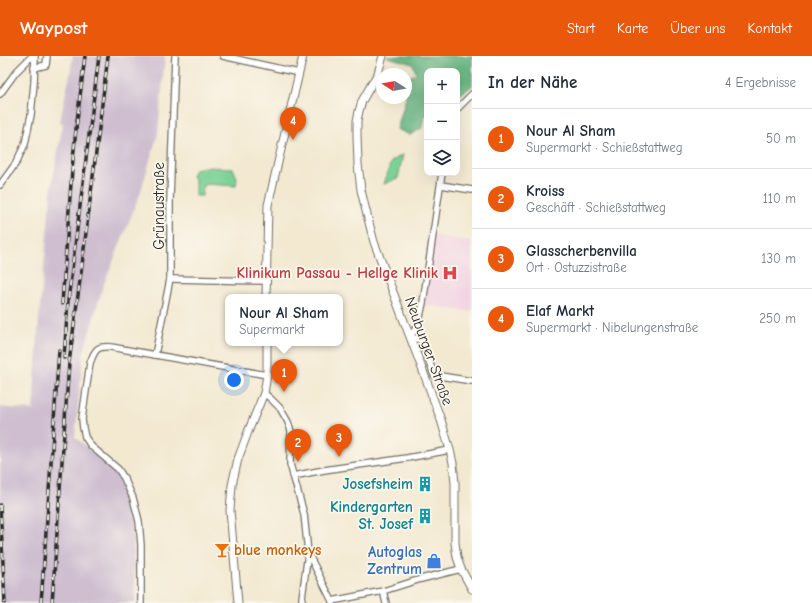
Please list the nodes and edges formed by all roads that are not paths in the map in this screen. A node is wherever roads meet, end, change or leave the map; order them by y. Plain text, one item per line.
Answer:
1 (34, 56) edge
2 (47, 56) edge
3 (175, 56) edge
4 (223, 56) edge
5 (304, 56) edge
6 (384, 56) edge
7 (34, 68) junction
8 (299, 73) junction
9 (0, 94) edge
10 (472, 94) edge
11 (460, 106) edge
12 (442, 176) edge
13 (0, 185) edge
14 (441, 185) junction
15 (472, 190) edge
16 (170, 279) junction
17 (267, 281) junction
18 (266, 294) edge
19 (410, 336) junction
20 (267, 346) edge
21 (155, 355) junction
22 (267, 375) junction
23 (472, 380) edge
24 (264, 393) junction
25 (450, 450) junction
26 (294, 476) junction
27 (308, 553) junction
28 (461, 569) junction
29 (472, 589) edge
30 (383, 591) junction
31 (333, 602) edge
32 (141, 603) edge
33 (238, 603) edge
34 (302, 603) edge
35 (386, 603) edge

1 - 7 street
1 - 9 street
2 - 7 street
3 - 16 street, Grünaustraße
4 - 8 street
5 - 8 street
6 - 19 street, Neuburger Straße
7 - 13 street
8 - 17 street
10 - 11 street
12 - 14 street
14 - 15 street
14 - 19 street
16 - 17 street
16 - 21 street, Grünaustraße
17 - 18 street
19 - 23 street
19 - 25 street, Neuburger Straße
20 - 22 street
21 - 22 street
21 - 32 street
22 - 24 street
24 - 26 street
24 - 33 street
25 - 26 street
25 - 28 street, Neuburger Straße
26 - 27 street
27 - 31 street
27 - 34 street
28 - 29 street, Neuburger Straße
28 - 30 street
30 - 31 street
30 - 35 street

